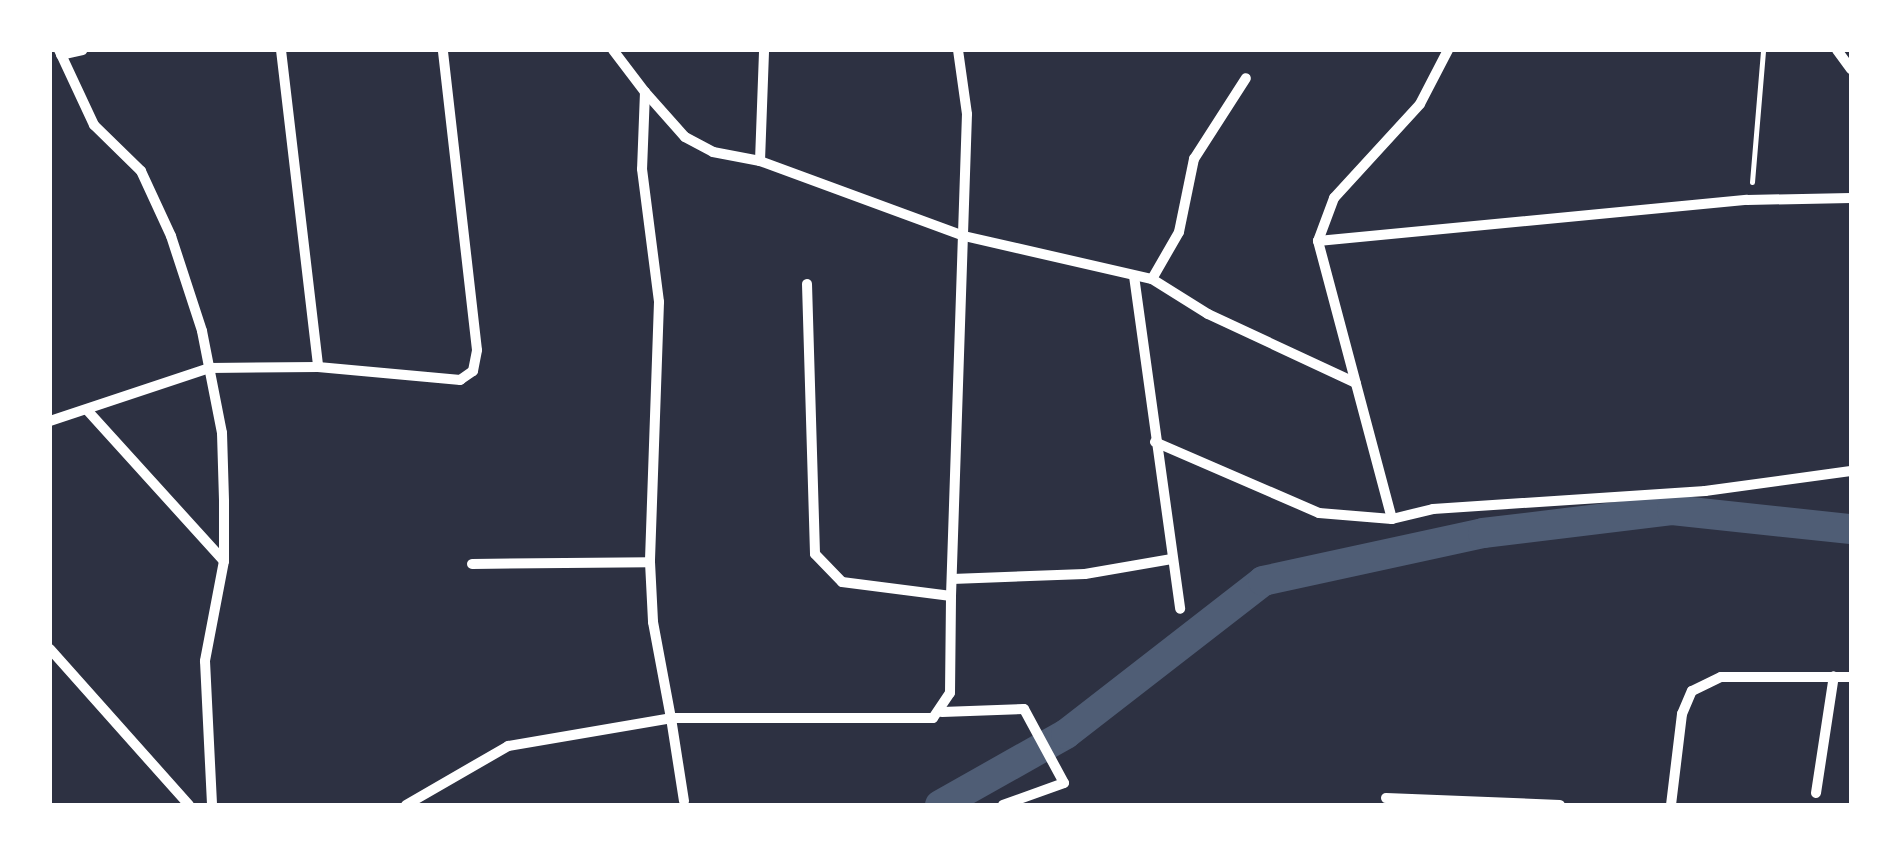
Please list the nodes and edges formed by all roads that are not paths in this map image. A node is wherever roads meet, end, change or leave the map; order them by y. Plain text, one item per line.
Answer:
1 (82, 50) edge
2 (282, 50) edge
3 (443, 50) edge
4 (613, 50) edge
5 (764, 50) edge
6 (958, 50) edge
7 (1448, 50) edge
8 (1838, 50) edge
9 (60, 52) edge
10 (1851, 69) edge
11 (1246, 78) dead end
12 (645, 92) junction
13 (760, 161) junction
14 (1851, 198) edge
15 (964, 236) junction
16 (1318, 241) junction
17 (1134, 276) junction
18 (1152, 279) junction
19 (807, 284) dead end
20 (318, 367) junction
21 (210, 368) junction
22 (1356, 383) junction
23 (88, 410) junction
24 (50, 420) edge
25 (1155, 442) junction
26 (1851, 471) edge
27 (1392, 519) junction
28 (224, 560) junction
29 (1172, 560) junction
30 (650, 562) junction
31 (472, 564) dead end
32 (952, 579) junction
33 (951, 596) junction
34 (1180, 609) dead end
35 (50, 649) edge
36 (1834, 676) junction
37 (1851, 677) edge
38 (942, 712) junction
39 (671, 718) junction
40 (1816, 793) dead end
41 (1386, 798) dead end
42 (684, 800) dead end
43 (189, 805) edge
44 (212, 805) edge
45 (406, 805) edge
46 (1002, 805) edge
47 (1560, 805) edge
48 (1670, 805) edge

1 - 9 street
2 - 20 street
3 - 20 street
4 - 12 street
5 - 13 street
6 - 15 street
7 - 16 street
8 - 10 street
9 - 21 street
11 - 18 street
12 - 13 street
12 - 30 street
13 - 15 street
14 - 16 street
15 - 17 street
15 - 32 street
16 - 22 street
17 - 18 street
17 - 25 street
18 - 22 street
19 - 33 street
20 - 21 street
21 - 23 street
21 - 28 street
22 - 27 street
23 - 24 street
23 - 28 street
25 - 27 street
25 - 29 street
26 - 27 street
28 - 44 street
29 - 32 street
29 - 34 street
30 - 31 street
30 - 39 street
32 - 33 street
33 - 38 street
35 - 43 street
36 - 37 street
36 - 40 street
36 - 48 street
38 - 39 street
38 - 46 street
39 - 42 street
39 - 45 street
41 - 47 street

